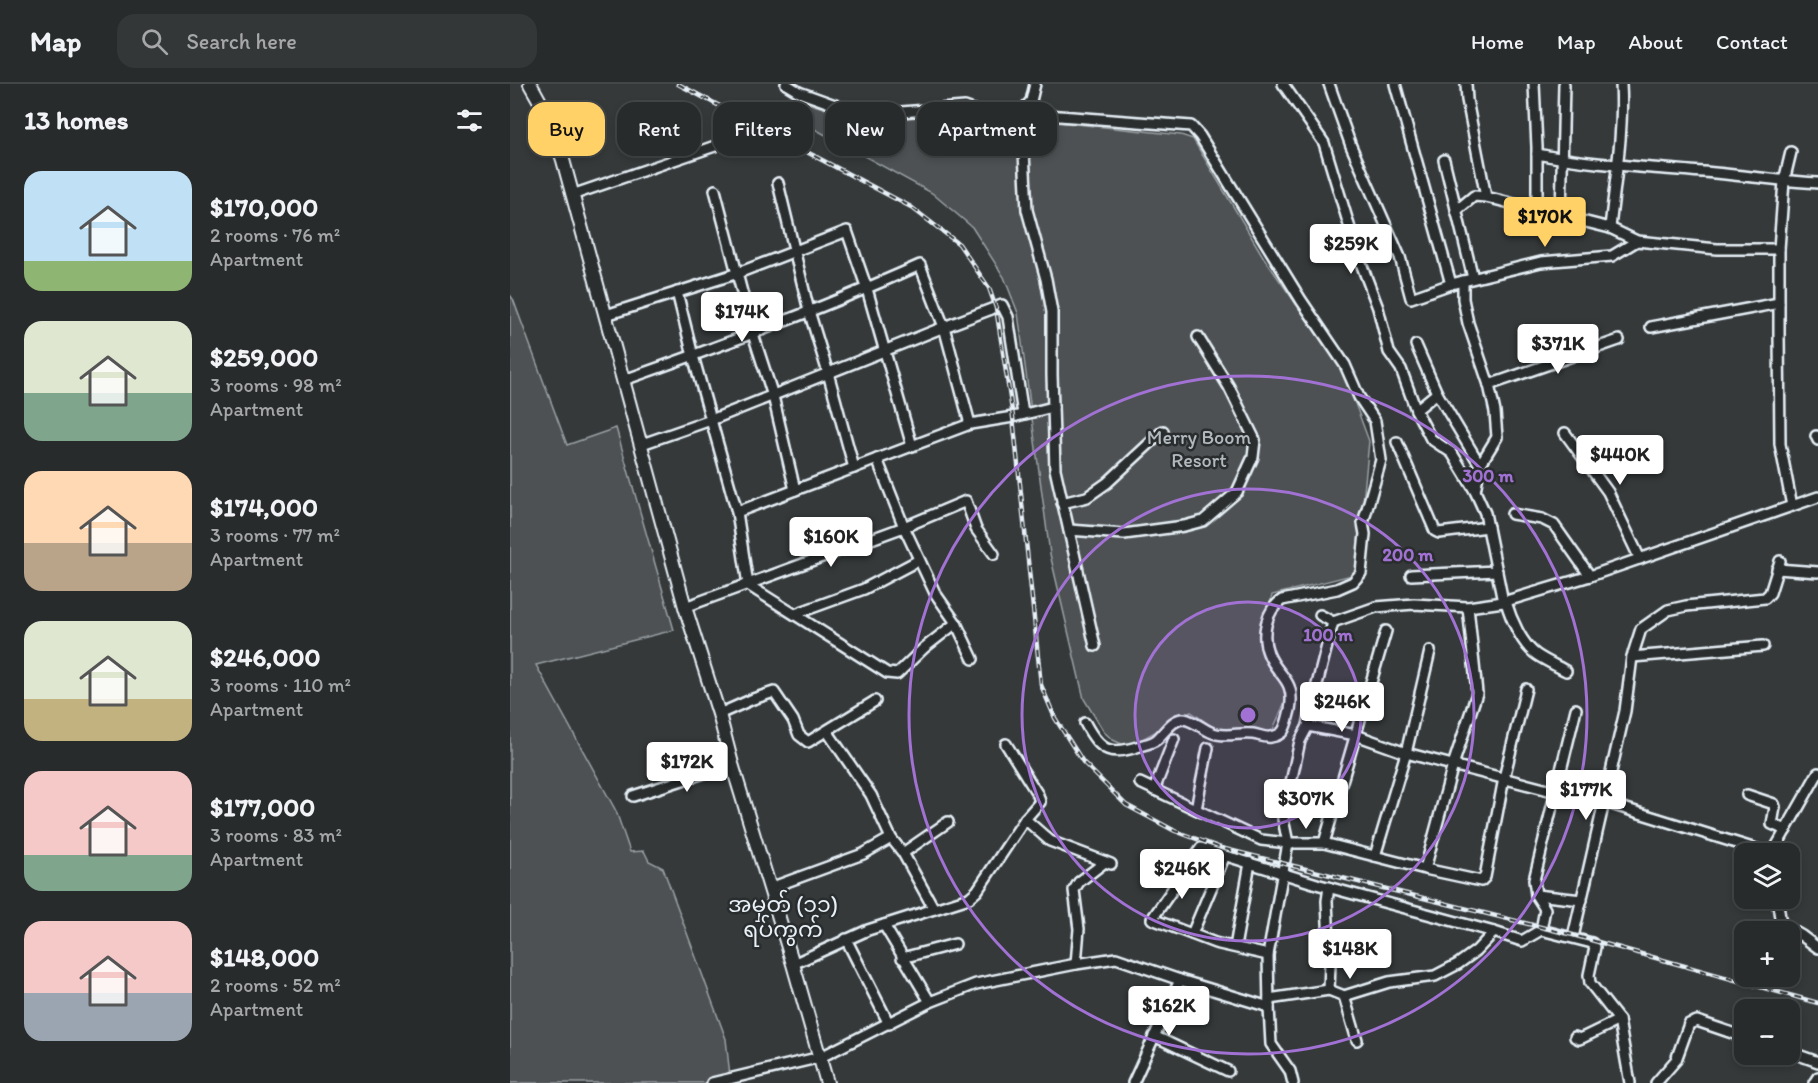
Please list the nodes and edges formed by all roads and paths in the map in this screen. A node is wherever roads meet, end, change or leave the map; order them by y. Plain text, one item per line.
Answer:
1 (530, 84) edge
2 (786, 84) edge
3 (1035, 84) edge
4 (1282, 84) edge
5 (1329, 84) edge
6 (1395, 84) edge
7 (1466, 84) edge
8 (1534, 84) edge
9 (1564, 84) edge
10 (1621, 84) edge
11 (1030, 102) edge
12 (917, 111) edge
13 (1057, 116) edge
14 (713, 147) edge
15 (1791, 152) dead end
16 (1537, 154) junction
17 (1024, 156) edge
18 (1562, 159) junction
19 (1444, 160) dead end
20 (1617, 166) junction
21 (1784, 181) junction
22 (778, 183) dead end
23 (1818, 183) edge
24 (715, 190) dead end
25 (572, 195) junction
26 (1486, 197) junction
27 (1537, 210) junction
28 (1456, 211) junction
29 (1561, 217) junction
30 (1610, 228) junction
31 (1637, 241) junction
32 (1779, 249) junction
33 (795, 251) junction
34 (738, 273) junction
35 (1468, 280) junction
36 (1451, 284) junction
37 (867, 289) junction
38 (677, 292) junction
39 (1779, 303) junction
40 (809, 311) junction
41 (606, 315) junction
42 (944, 327) junction
43 (1651, 327) dead end
44 (753, 334) junction
45 (1198, 337) dead end
46 (1619, 340) dead end
47 (1416, 345) dead end
48 (886, 351) junction
49 (693, 356) junction
50 (828, 373) junction
51 (624, 380) junction
52 (1489, 385) junction
53 (1437, 393) junction
54 (772, 396) junction
55 (1053, 407) junction
56 (1416, 410) junction
57 (1023, 414) junction
58 (711, 420) junction
59 (970, 424) junction
60 (1163, 431) dead end
61 (1565, 433) dead end
62 (1397, 442) dead end
63 (642, 444) junction
64 (912, 446) junction
65 (877, 459) junction
66 (1480, 465) junction
67 (854, 468) junction
68 (795, 490) junction
69 (1475, 491) junction
70 (1818, 497) edge
71 (1062, 503) junction
72 (1792, 506) junction
73 (736, 512) junction
74 (1512, 514) dead end
75 (904, 527) junction
76 (1488, 527) junction
77 (1069, 530) junction
78 (994, 554) dead end
79 (1640, 559) junction
80 (920, 560) junction
81 (1497, 571) junction
82 (1818, 572) edge
83 (1411, 576) dead end
84 (1590, 576) junction
85 (748, 585) junction
86 (1505, 602) junction
87 (685, 607) junction
88 (1468, 607) junction
89 (795, 614) junction
90 (1320, 615) dead end
91 (1333, 622) junction
92 (956, 623) junction
93 (1386, 632) dead end
94 (1095, 646) dead end
95 (1763, 646) dead end
96 (1430, 651) dead end
97 (1632, 657) junction
98 (973, 658) dead end
99 (1566, 671) dead end
100 (1526, 689) dead end
101 (875, 701) dead end
102 (1576, 709) dead end
103 (719, 714) junction
104 (1085, 723) dead end
105 (1308, 726) junction
106 (827, 731) junction
107 (1356, 735) junction
108 (1174, 739) dead end
109 (1006, 744) dead end
110 (1208, 748) dead end
111 (1406, 753) junction
112 (732, 764) junction
113 (1454, 765) junction
114 (1818, 773) edge
115 (1504, 778) junction
116 (1140, 783) dead end
117 (1154, 790) junction
118 (1556, 792) junction
119 (1747, 795) dead end
120 (633, 796) dead end
121 (1604, 802) junction
122 (1196, 809) junction
123 (1025, 819) junction
124 (948, 822) dead end
125 (1786, 831) junction
126 (891, 838) junction
127 (1288, 843) junction
128 (1324, 843) junction
129 (1738, 843) edge
130 (1778, 843) edge
131 (903, 853) junction
132 (1225, 855) junction
133 (1375, 856) junction
134 (1250, 863) junction
135 (1425, 869) junction
136 (1282, 874) junction
137 (1329, 887) junction
138 (770, 888) junction
139 (1536, 895) junction
140 (1582, 900) junction
141 (934, 909) junction
142 (1779, 909) edge
143 (884, 924) junction
144 (1541, 930) junction
145 (1494, 932) junction
146 (1192, 934) junction
147 (1573, 937) junction
148 (846, 939) junction
149 (955, 944) dead end
150 (1235, 947) junction
151 (1818, 948) edge
152 (1268, 956) junction
153 (902, 958) junction
154 (794, 964) junction
155 (1076, 964) junction
156 (1180, 980) junction
157 (1329, 990) junction
158 (1344, 996) junction
159 (930, 1002) junction
160 (1269, 1003) junction
161 (1619, 1020) junction
162 (890, 1024) junction
163 (1734, 1034) edge
164 (1154, 1036) junction
165 (1575, 1037) dead end
166 (1357, 1040) dead end
167 (1800, 1056) edge
168 (821, 1058) junction
169 (1818, 1062) edge
170 (1228, 1071) dead end
171 (1818, 1077) edge
172 (712, 1083) edge
173 (827, 1083) edge
174 (1133, 1083) edge
175 (1293, 1083) edge
176 (1630, 1083) edge
177 (1656, 1083) edge
178 (1814, 1083) edge

1 - 25 main road
2 - 12 street
3 - 11 street
4 - 56 street
5 - 36 street
6 - 36 street
7 - 26 street
8 - 16 street
9 - 18 street
10 - 20 street
13 - 104 street
14 - 25 street
15 - 21 street
16 - 18 street
16 - 27 street
17 - 55 street
18 - 20 street
18 - 29 street
19 - 28 street
20 - 21 street
20 - 30 street
21 - 23 street
21 - 32 street
22 - 33 street
24 - 34 street
25 - 41 main road
26 - 27 street
26 - 28 street
27 - 29 street
28 - 35 street
29 - 30 street
30 - 31 street
31 - 32 street
31 - 35 street
32 - 39 street
33 - 34 street
33 - 37 street
33 - 40 street
34 - 38 street
34 - 44 street
35 - 36 street
35 - 52 street
37 - 40 street
37 - 42 street
37 - 48 street
38 - 41 street
38 - 49 street
39 - 43 street
39 - 72 street
40 - 44 street
40 - 50 street
41 - 51 main road
42 - 48 street
42 - 57 street
42 - 59 street
44 - 49 street
44 - 54 street
45 - 77 street
46 - 52 street
47 - 53 street
48 - 50 street
48 - 64 street
49 - 51 street
49 - 58 street
50 - 54 street
50 - 67 street
51 - 63 main road
52 - 66 street
53 - 56 street
53 - 66 street
54 - 58 street
54 - 68 street
55 - 57 street
55 - 71 street
56 - 69 street
57 - 59 street
58 - 63 street
58 - 73 street
59 - 64 street
60 - 71 street
61 - 79 street
62 - 76 street
63 - 87 main road
64 - 65 street
65 - 67 street
65 - 75 street
66 - 69 street
67 - 68 street
68 - 73 street
69 - 76 street
70 - 72 street
71 - 77 street
72 - 79 street
73 - 85 street
74 - 84 street
75 - 78 street
75 - 80 street
75 - 85 street
76 - 81 street
77 - 94 street
79 - 84 street
80 - 89 street
80 - 92 street
81 - 83 street
81 - 86 street
82 - 97 street
84 - 86 street
85 - 87 street
85 - 89 street
86 - 88 street
86 - 99 street
87 - 103 main road
88 - 91 street
88 - 113 street
89 - 92 street
90 - 91 street
91 - 105 street
92 - 98 street
93 - 107 street
95 - 97 street
96 - 111 street
97 - 121 street
100 - 115 street
101 - 106 street
102 - 118 street
103 - 106 street
103 - 112 main road
105 - 107 street
105 - 127 street
106 - 126 street
107 - 111 street
107 - 128 street
108 - 117 street
109 - 123 street
110 - 122 street
111 - 113 street
111 - 133 street
112 - 120 street
112 - 138 main road
113 - 115 street
113 - 135 street
114 - 125 street
115 - 118 street
115 - 135 street
116 - 117 street
117 - 122 street
118 - 121 street
118 - 139 street
119 - 125 street
121 - 129 street
121 - 140 street
122 - 127 street
123 - 141 street
123 - 155 street
124 - 131 street
125 - 130 street
126 - 131 street
126 - 138 street
127 - 128 street
127 - 136 street
128 - 133 street
131 - 141 street
132 - 134 street
132 - 146 street
132 - 146 street
133 - 135 street
134 - 136 street
134 - 150 street
136 - 137 street
136 - 152 street
137 - 145 street
137 - 157 street
138 - 154 main road
139 - 140 street
139 - 144 street
140 - 147 street
141 - 143 street
142 - 151 street
143 - 148 street
143 - 153 street
144 - 145 street
144 - 147 street
145 - 158 street
146 - 150 street
147 - 161 street
148 - 154 street
148 - 162 street
149 - 153 street
150 - 152 street
152 - 160 street
153 - 159 street
154 - 168 main road
155 - 156 street
155 - 159 street
156 - 160 street
156 - 164 street
157 - 158 street
157 - 160 street
158 - 166 street
159 - 162 street
160 - 175 street
161 - 165 street
161 - 176 street
162 - 168 street
163 - 177 street
164 - 170 street
164 - 174 street
167 - 169 street
168 - 172 street
168 - 173 main road
171 - 178 street

